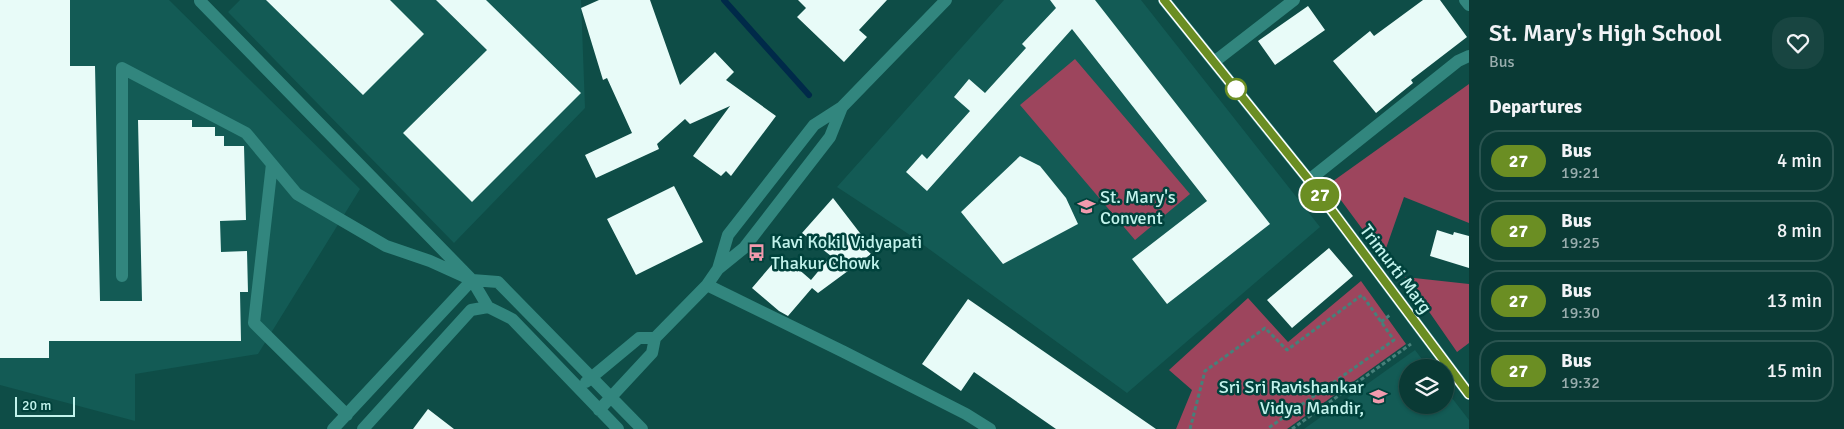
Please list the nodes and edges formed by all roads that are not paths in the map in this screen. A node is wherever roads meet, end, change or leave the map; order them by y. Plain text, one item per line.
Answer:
1 (200, 0) edge
2 (946, 0) edge
3 (1164, 0) edge
4 (1294, 0) edge
5 (1465, 0) edge
6 (1469, 5) edge
7 (1469, 56) edge
8 (1214, 62) junction
9 (842, 108) junction
10 (272, 164) junction
11 (773, 178) junction
12 (1309, 180) junction
13 (789, 191) junction
14 (718, 269) junction
15 (122, 276) dead end
16 (472, 280) junction
17 (707, 285) junction
18 (488, 308) junction
19 (538, 322) junction
20 (526, 334) junction
21 (655, 338) junction
22 (592, 377) junction
23 (579, 388) junction
24 (1469, 394) edge
25 (612, 397) junction
26 (599, 410) junction
27 (350, 411) junction
28 (367, 425) edge
29 (333, 429) edge
30 (618, 429) edge
31 (642, 429) edge
32 (990, 429) edge

1 - 16 street
2 - 9 street
3 - 8 street, Trimurti Marg
4 - 8 street
5 - 6 street
7 - 12 street
8 - 12 street, Trimurti Marg
9 - 11 street
9 - 13 street
10 - 15 street
10 - 16 street
10 - 27 street
11 - 13 street
11 - 14 street
12 - 24 street, Trimurti Marg
13 - 14 street
14 - 17 street
16 - 18 street
16 - 19 street
16 - 27 street
17 - 21 street
17 - 32 street
18 - 20 street
18 - 28 street
19 - 20 street
19 - 22 street
20 - 23 street
21 - 22 street
21 - 25 street
22 - 23 street
22 - 25 street
23 - 26 street
25 - 26 street
25 - 31 street
26 - 30 street
27 - 28 street
27 - 29 street

